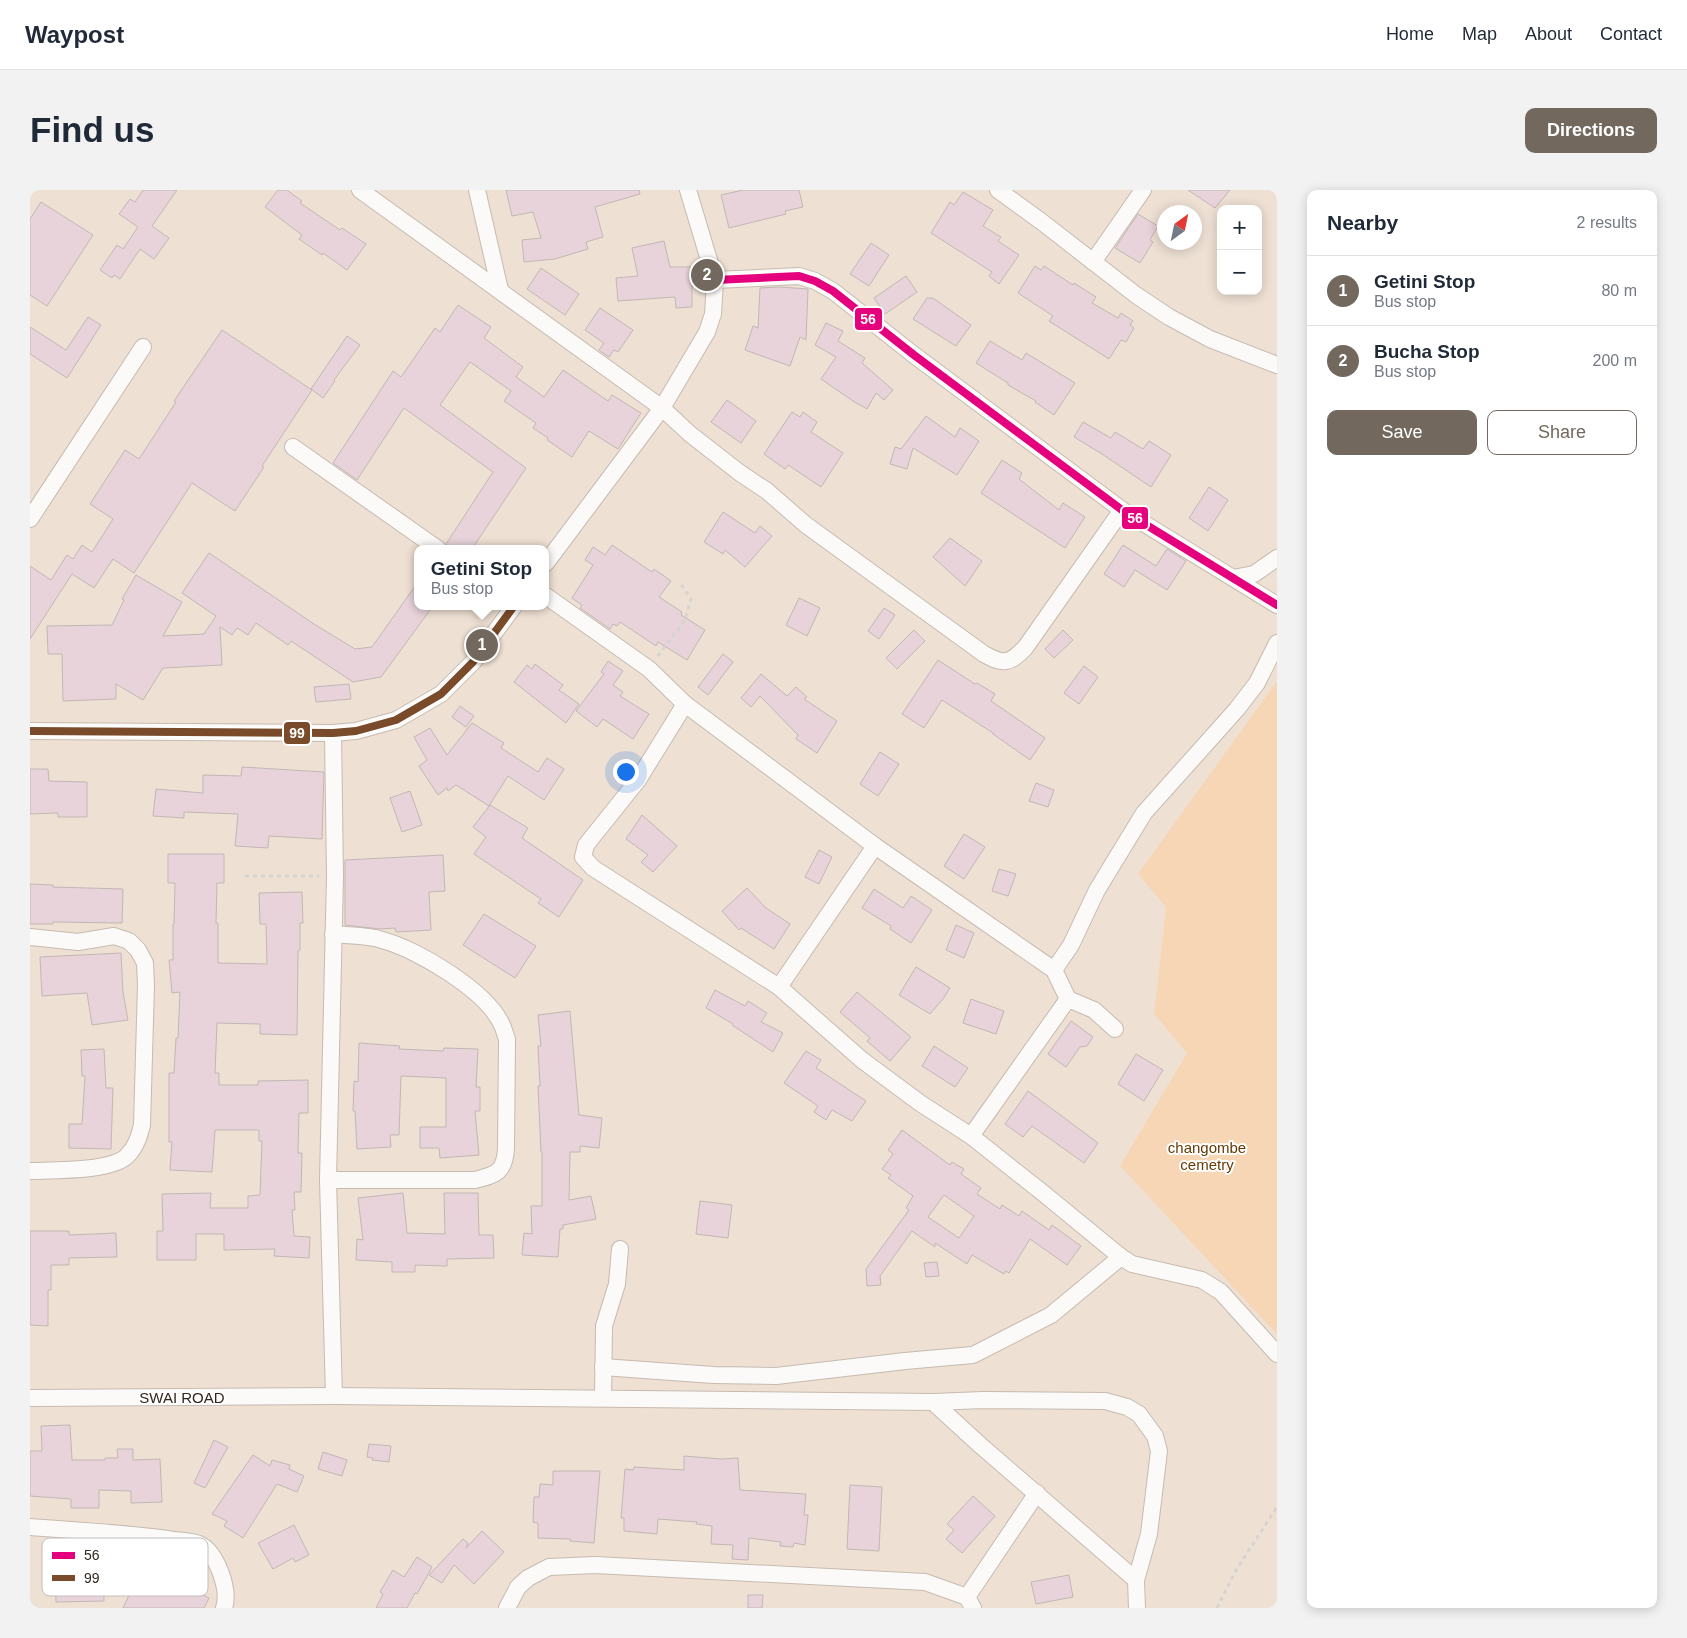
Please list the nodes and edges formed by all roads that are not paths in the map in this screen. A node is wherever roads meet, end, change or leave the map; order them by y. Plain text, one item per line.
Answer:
1 (360, 190) edge
2 (477, 190) edge
3 (688, 190) edge
4 (998, 190) edge
5 (1143, 190) edge
6 (1093, 262) junction
7 (715, 280) junction
8 (500, 290) junction
9 (142, 347) dead end
10 (1277, 365) edge
11 (662, 408) junction
12 (293, 447) dead end
13 (1122, 510) junction
14 (30, 519) edge
15 (432, 545) edge
16 (1277, 558) edge
17 (549, 559) edge
18 (1234, 578) junction
19 (549, 598) edge
20 (1277, 605) edge
21 (511, 610) edge
22 (1277, 643) edge
23 (685, 704) junction
24 (30, 731) edge
25 (333, 732) junction
26 (875, 846) junction
27 (332, 934) junction
28 (30, 937) edge
29 (1054, 970) junction
30 (778, 987) junction
31 (1068, 998) junction
32 (1114, 1029) dead end
33 (971, 1136) junction
34 (30, 1171) edge
35 (328, 1180) junction
36 (620, 1249) dead end
37 (1120, 1257) junction
38 (1277, 1354) edge
39 (603, 1366) junction
40 (334, 1396) junction
41 (30, 1398) edge
42 (603, 1398) junction
43 (933, 1402) junction
44 (1037, 1493) junction
45 (30, 1527) edge
46 (160, 1538) edge
47 (208, 1554) edge
48 (1136, 1580) junction
49 (970, 1603) edge
50 (224, 1608) edge
51 (507, 1608) edge
52 (1137, 1608) edge

1 - 8 street
2 - 8 street
3 - 7 street
4 - 6 street
5 - 6 street
6 - 10 street
7 - 11 street
7 - 13 street
8 - 11 street
9 - 14 street
11 - 13 street
11 - 17 street
12 - 15 street
13 - 18 street
16 - 18 street
18 - 20 street
19 - 23 street
21 - 25 street
22 - 29 street
23 - 26 street
23 - 30 street
24 - 25 street
25 - 27 street
26 - 29 street
26 - 30 street
27 - 35 street
27 - 35 street
28 - 34 street
29 - 31 street
30 - 33 street
31 - 32 street
31 - 33 street
33 - 37 street
35 - 40 street
36 - 39 street
37 - 38 street
37 - 39 street
39 - 42 street
40 - 41 street, SWAI ROAD
40 - 42 street, SWAI ROAD
42 - 43 street, SWAI ROAD
43 - 44 street
43 - 48 street, SWAI ROAD
44 - 48 street
44 - 49 street
45 - 46 street
47 - 50 street
48 - 52 street, SWAI ROAD
49 - 51 street

